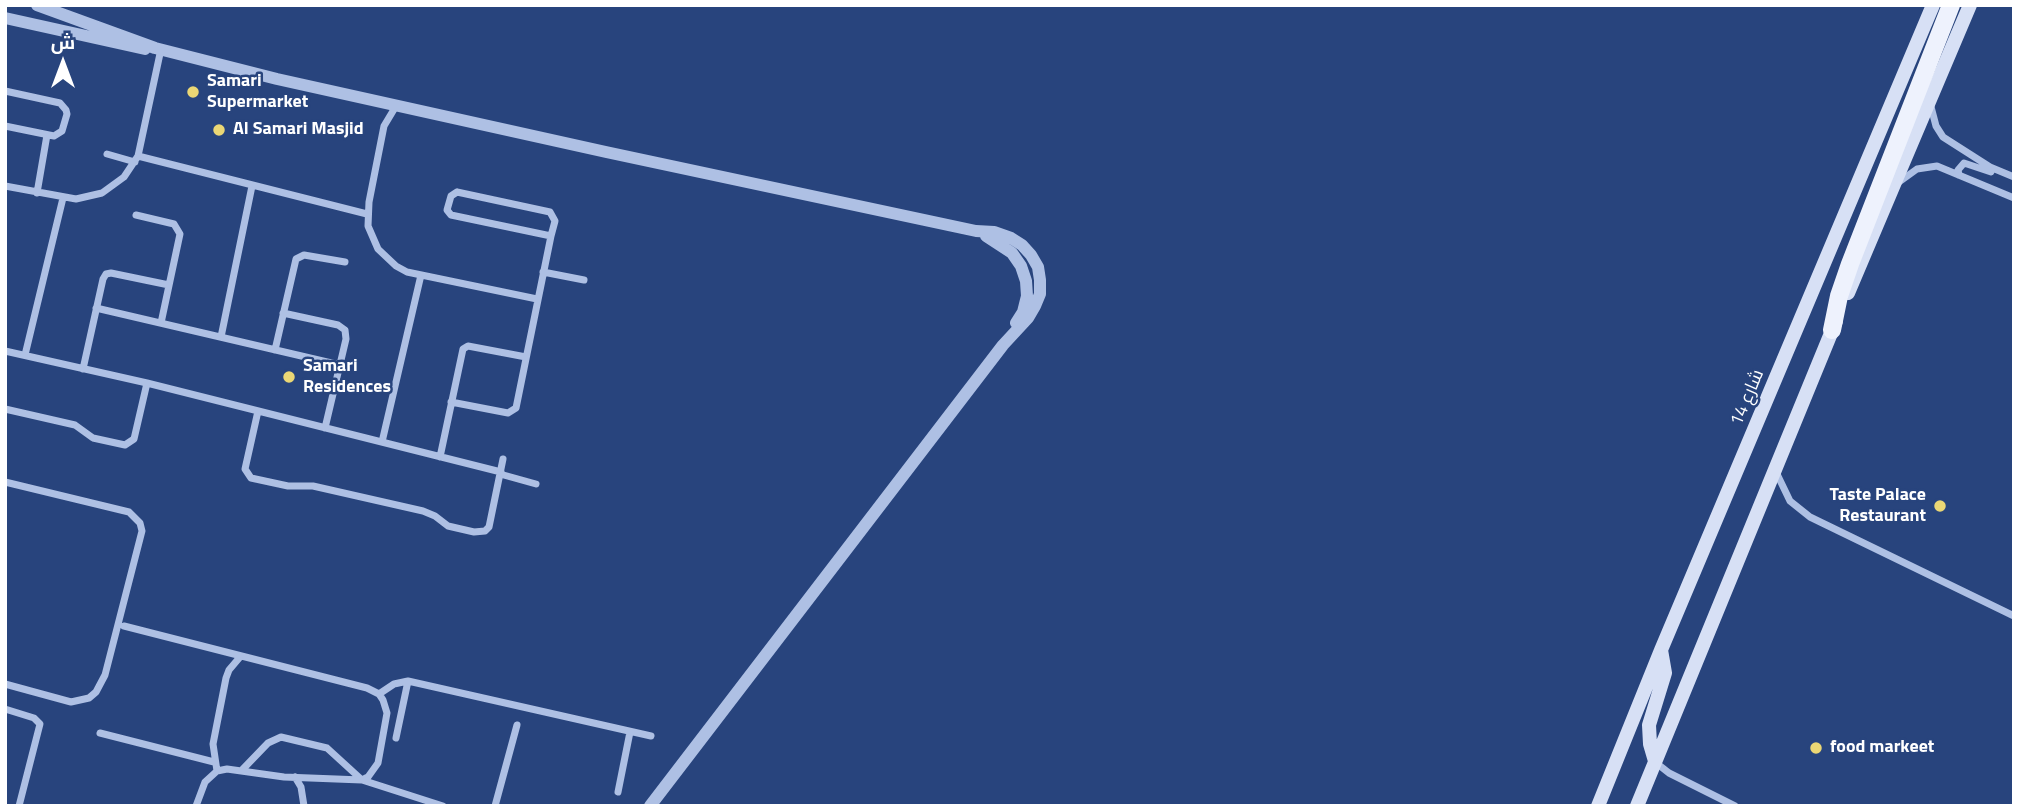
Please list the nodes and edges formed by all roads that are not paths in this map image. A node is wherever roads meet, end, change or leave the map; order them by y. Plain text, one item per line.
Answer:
1 (37, 5) edge
2 (1933, 5) edge
3 (1951, 5) edge
4 (1970, 5) edge
5 (5, 18) edge
6 (158, 49) junction
7 (5, 91) edge
8 (379, 100) junction
9 (1930, 102) junction
10 (397, 105) junction
11 (384, 125) junction
12 (5, 127) edge
13 (47, 135) junction
14 (107, 154) dead end
15 (136, 159) junction
16 (1959, 175) junction
17 (2014, 180) edge
18 (1895, 184) junction
19 (5, 186) edge
20 (252, 186) junction
21 (37, 193) junction
22 (62, 198) junction
23 (2014, 198) edge
24 (367, 214) junction
25 (136, 215) dead end
26 (551, 236) junction
27 (345, 262) dead end
28 (543, 272) junction
29 (421, 275) junction
30 (584, 280) dead end
31 (169, 285) junction
32 (537, 299) junction
33 (96, 308) junction
34 (283, 313) junction
35 (161, 323) junction
36 (1832, 330) junction
37 (221, 337) junction
38 (275, 350) junction
39 (5, 351) edge
40 (25, 355) junction
41 (526, 357) junction
42 (340, 365) junction
43 (83, 369) junction
44 (147, 383) junction
45 (451, 402) junction
46 (5, 409) edge
47 (258, 411) junction
48 (325, 428) junction
49 (382, 442) junction
50 (440, 457) junction
51 (503, 459) dead end
52 (1776, 465) junction
53 (500, 473) junction
54 (5, 482) edge
55 (536, 484) dead end
56 (2014, 615) edge
57 (124, 626) dead end
58 (1661, 650) junction
59 (240, 657) junction
60 (408, 681) junction
61 (5, 684) edge
62 (379, 694) junction
63 (5, 709) edge
64 (517, 725) dead end
65 (630, 732) junction
66 (100, 733) dead end
67 (651, 736) dead end
68 (396, 738) dead end
69 (1655, 761) junction
70 (214, 762) junction
71 (242, 770) junction
72 (217, 771) junction
73 (295, 778) junction
74 (362, 780) junction
75 (618, 792) dead end
76 (19, 806) edge
77 (196, 806) edge
78 (304, 806) edge
79 (443, 806) edge
80 (495, 806) edge
81 (650, 806) edge
82 (1598, 806) edge
83 (1637, 806) edge
84 (1735, 806) edge

1 - 6 street
2 - 58 main road, شارع 14
3 - 36 main road
4 - 9 main road
5 - 6 street
6 - 8 street
6 - 15 street
7 - 13 street
8 - 10 street
8 - 11 street
9 - 17 street
9 - 18 main road
10 - 11 street
10 - 81 street
11 - 24 street
12 - 13 street
13 - 21 street
14 - 15 street
15 - 20 street
15 - 22 street
16 - 17 street
16 - 18 street
16 - 23 street
18 - 36 main road
19 - 21 street
20 - 24 street
20 - 37 street
21 - 22 street
22 - 40 street
24 - 29 street
25 - 31 street
26 - 26 street
26 - 28 street
27 - 34 street
28 - 30 street
28 - 32 street
29 - 32 street
29 - 49 street
31 - 33 street
31 - 35 street
32 - 41 street
33 - 35 street
33 - 43 street
34 - 38 street
34 - 42 street
35 - 37 street
36 - 52 main road
37 - 38 street
38 - 42 street
39 - 40 street
40 - 43 street
41 - 45 street
41 - 45 street
42 - 48 street
43 - 44 street
44 - 46 street
44 - 47 street
45 - 50 street
47 - 48 street
47 - 53 street
48 - 49 street
49 - 50 street
50 - 53 street
51 - 53 street
52 - 56 street
52 - 69 main road
53 - 55 street
54 - 61 street
57 - 59 street
58 - 69 main road
58 - 82 main road, شارع 14
59 - 62 street
59 - 70 street
60 - 62 street
60 - 65 street
60 - 68 street
62 - 74 street
63 - 76 street
64 - 80 street
65 - 67 street
65 - 75 street
66 - 70 street
69 - 83 main road
69 - 84 street
70 - 72 street
71 - 72 street
71 - 73 street
71 - 74 street
72 - 77 street
73 - 74 street
73 - 78 street
74 - 79 street

